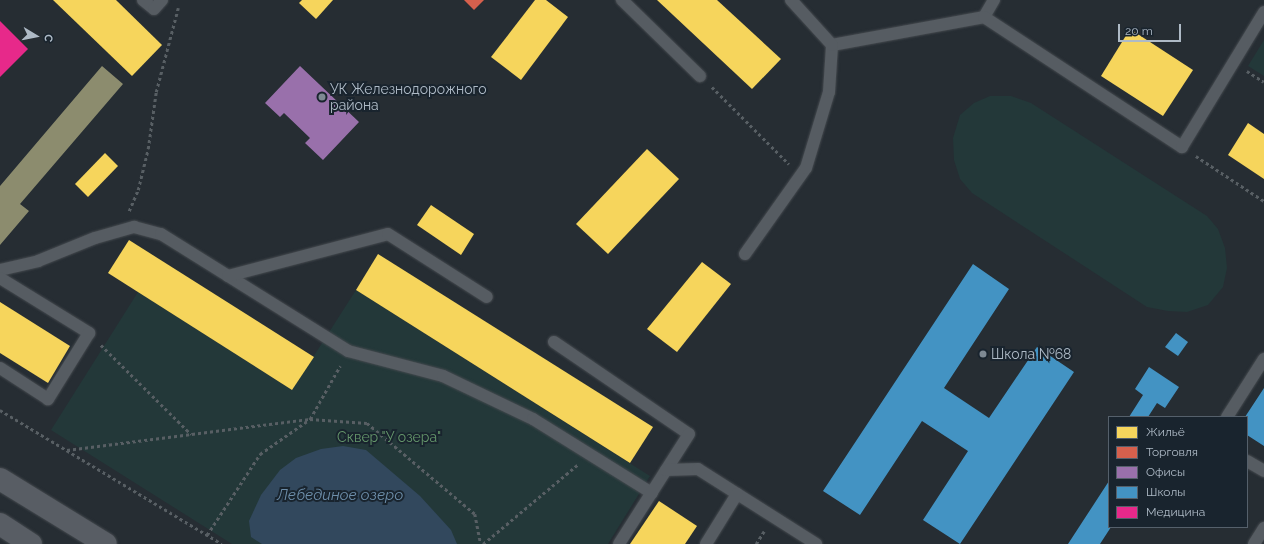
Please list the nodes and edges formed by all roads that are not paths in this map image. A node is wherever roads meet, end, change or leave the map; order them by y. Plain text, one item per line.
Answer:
1 (143, 0) edge
2 (162, 0) edge
3 (622, 0) edge
4 (791, 0) edge
5 (994, 0) edge
6 (1264, 12) edge
7 (984, 17) junction
8 (832, 45) junction
9 (700, 76) road end
10 (745, 254) dead end
11 (0, 270) edge
12 (228, 276) junction
13 (0, 278) edge
14 (487, 297) dead end
15 (554, 342) dead end
16 (1264, 359) edge
17 (0, 368) edge
18 (1228, 416) edge
19 (1248, 462) edge
20 (666, 470) junction
21 (1264, 472) edge
22 (0, 479) edge
23 (652, 493) junction
24 (737, 494) junction
25 (0, 524) edge
26 (1264, 528) edge
27 (31, 544) edge
28 (106, 544) edge
29 (619, 544) edge
30 (706, 544) edge
31 (816, 544) edge
32 (1254, 544) edge

1 - 2 lane
3 - 9 lane
4 - 8 lane
5 - 7 lane
6 - 7 lane
7 - 8 lane
8 - 10 lane
11 - 12 lane
12 - 14 lane
12 - 23 lane
13 - 17 lane
15 - 20 lane
16 - 18 lane
19 - 21 lane
20 - 23 lane
20 - 24 lane
22 - 28 main road
23 - 29 lane
24 - 30 lane
24 - 31 lane
25 - 27 main road
26 - 32 lane

